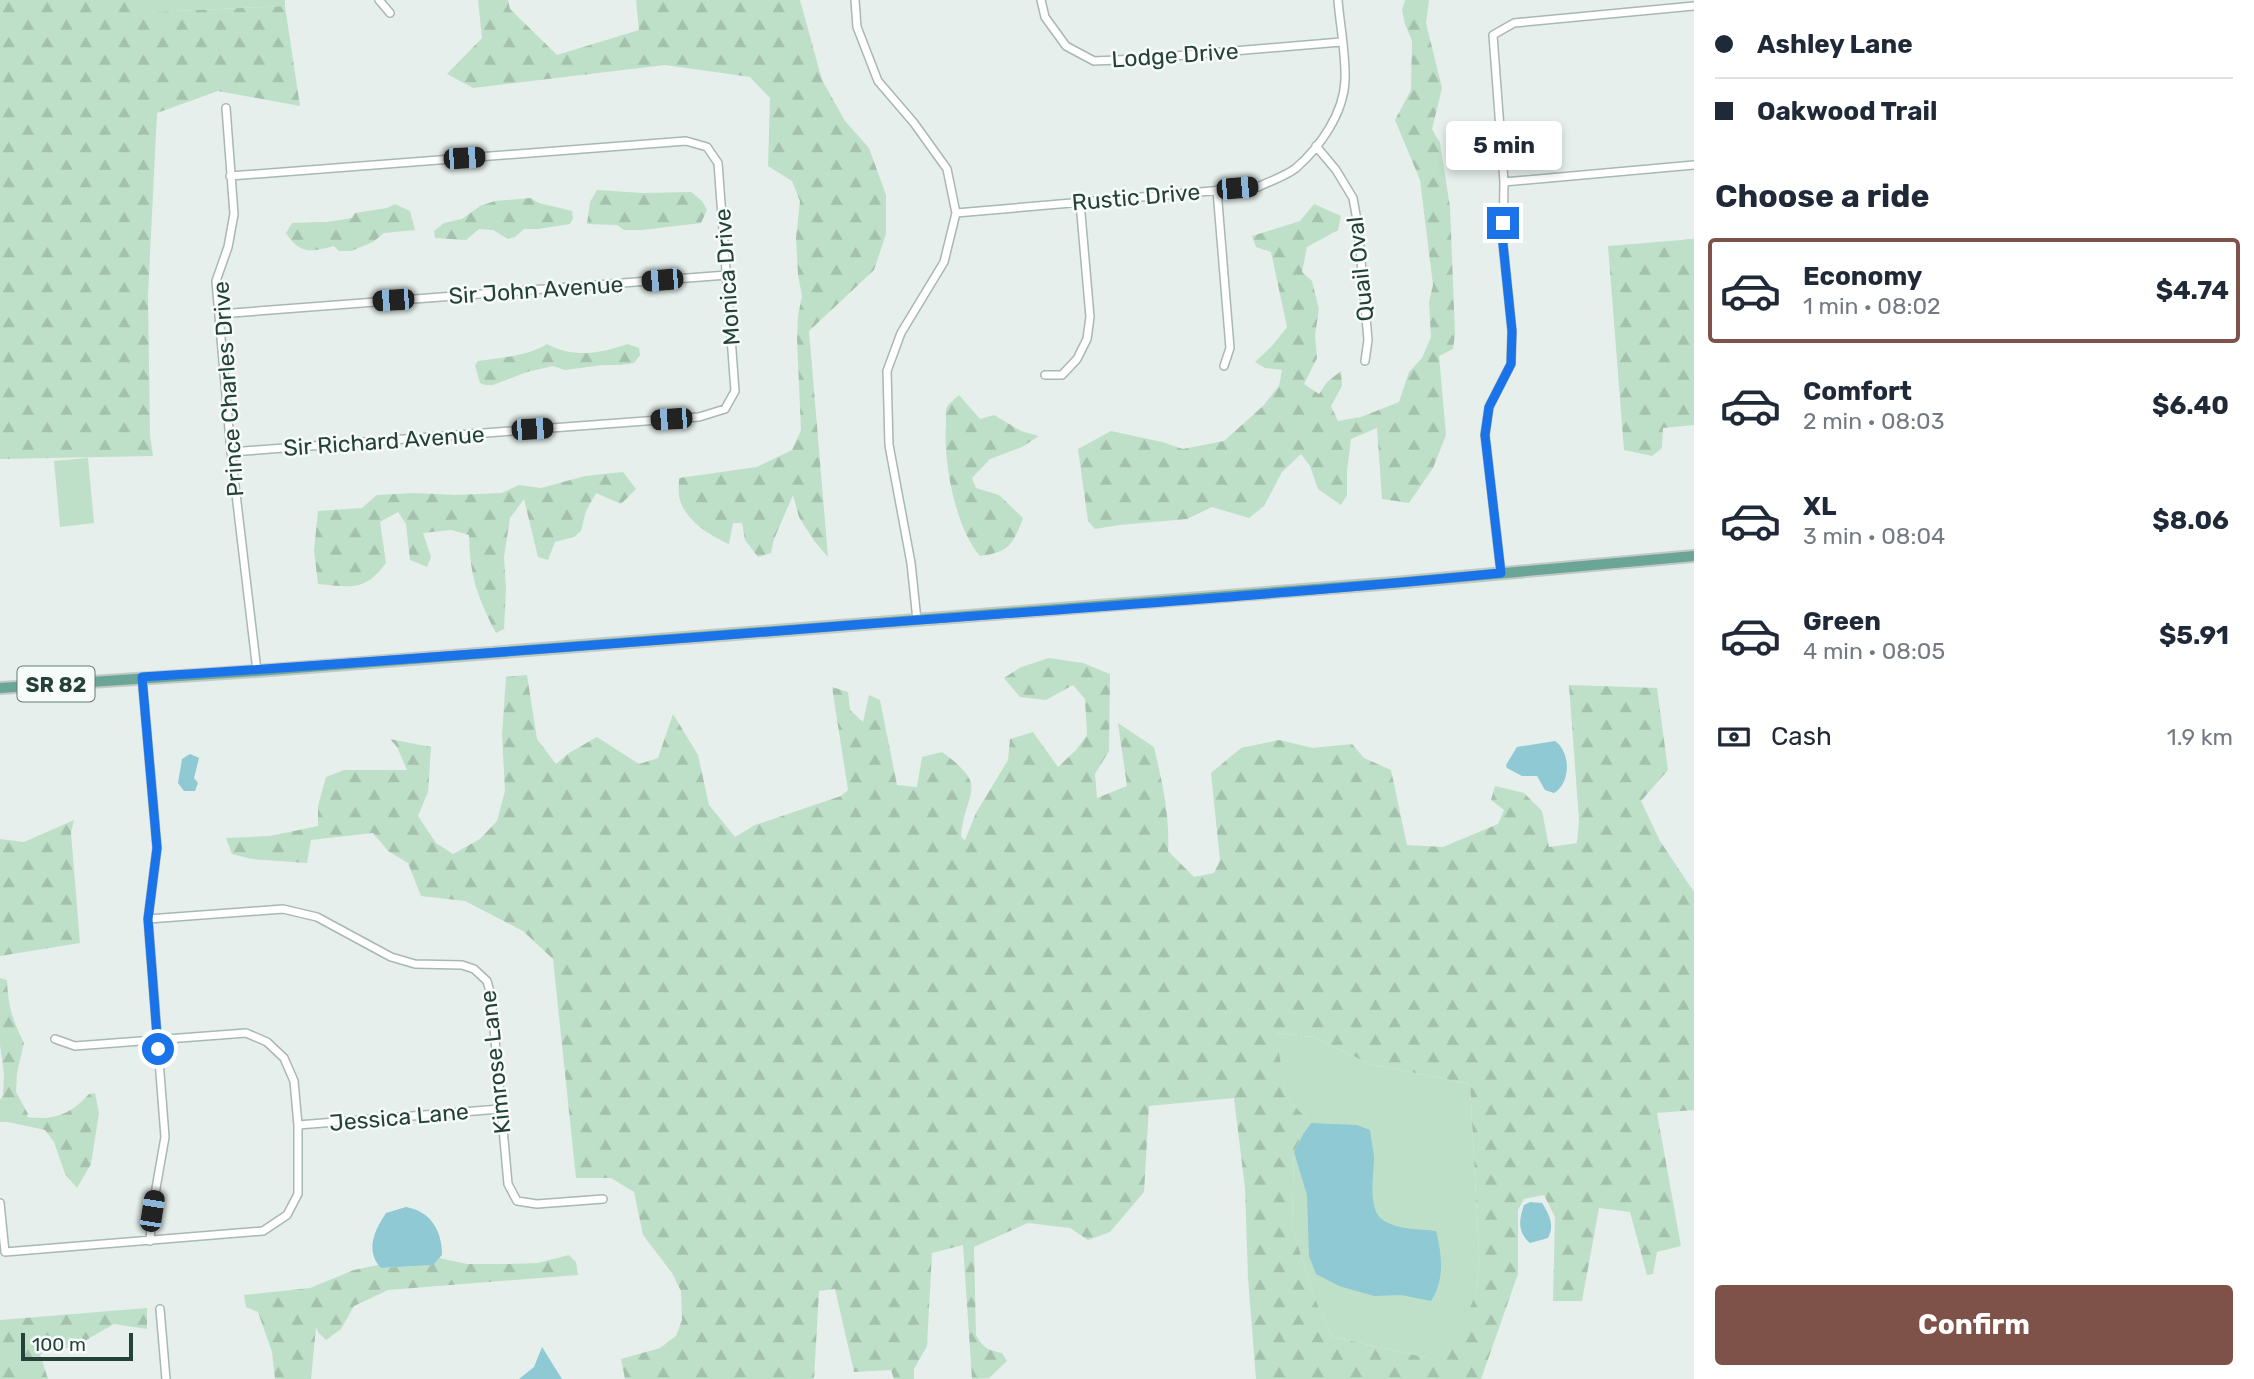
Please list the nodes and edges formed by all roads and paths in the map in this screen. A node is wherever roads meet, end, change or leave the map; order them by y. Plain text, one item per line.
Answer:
1 (379, 0) edge
2 (855, 0) edge
3 (1041, 0) edge
4 (1338, 0) edge
5 (1694, 6) edge
6 (390, 13) dead end
7 (1342, 42) junction
8 (226, 108) dead end
9 (1316, 146) junction
10 (1694, 165) edge
11 (230, 176) junction
12 (1504, 182) junction
13 (1217, 190) junction
14 (1080, 202) junction
15 (956, 213) junction
16 (726, 275) junction
17 (219, 314) junction
18 (1365, 361) dead end
19 (1224, 366) dead end
20 (1045, 375) dead end
21 (735, 391) joint
22 (230, 452) junction
23 (1694, 555) edge
24 (1501, 573) junction
25 (917, 620) junction
26 (257, 671) junction
27 (142, 677) junction
28 (0, 688) edge
29 (148, 919) junction
30 (55, 1039) dead end
31 (157, 1041) junction
32 (500, 1109) junction
33 (298, 1125) junction
34 (603, 1199) dead end
35 (0, 1203) edge
36 (150, 1241) junction
37 (160, 1309) dead end
38 (166, 1379) edge

1 - 6 street
2 - 15 street
3 - 7 street, Lodge Drive
4 - 7 street, Rustic Drive
5 - 12 street
7 - 9 street, Rustic Drive
8 - 11 street, Prince Charles Drive
9 - 13 street, Rustic Drive
9 - 18 street, Quail Oval
10 - 12 street
11 - 16 street, Monica Drive
11 - 17 street, Prince Charles Drive
12 - 24 street
13 - 14 street, Rustic Drive
13 - 19 street
14 - 15 street, Rustic Drive
14 - 20 street
15 - 25 street
16 - 17 street, Sir John Avenue
16 - 21 street, Monica Drive
17 - 22 street, Prince Charles Drive
21 - 22 street, Sir Richard Avenue
22 - 26 street, Prince Charles Drive
23 - 24 main road, SR 82
24 - 25 main road, SR 82
25 - 26 main road, SR 82
26 - 27 main road, SR 82
27 - 28 main road, SR 82
27 - 29 street
29 - 31 street
29 - 32 street, Kimrose Lane
30 - 31 street
31 - 33 street
31 - 36 street
32 - 33 street, Jessica Lane
32 - 34 street, Kimrose Lane
33 - 36 street
35 - 36 street
37 - 38 street

